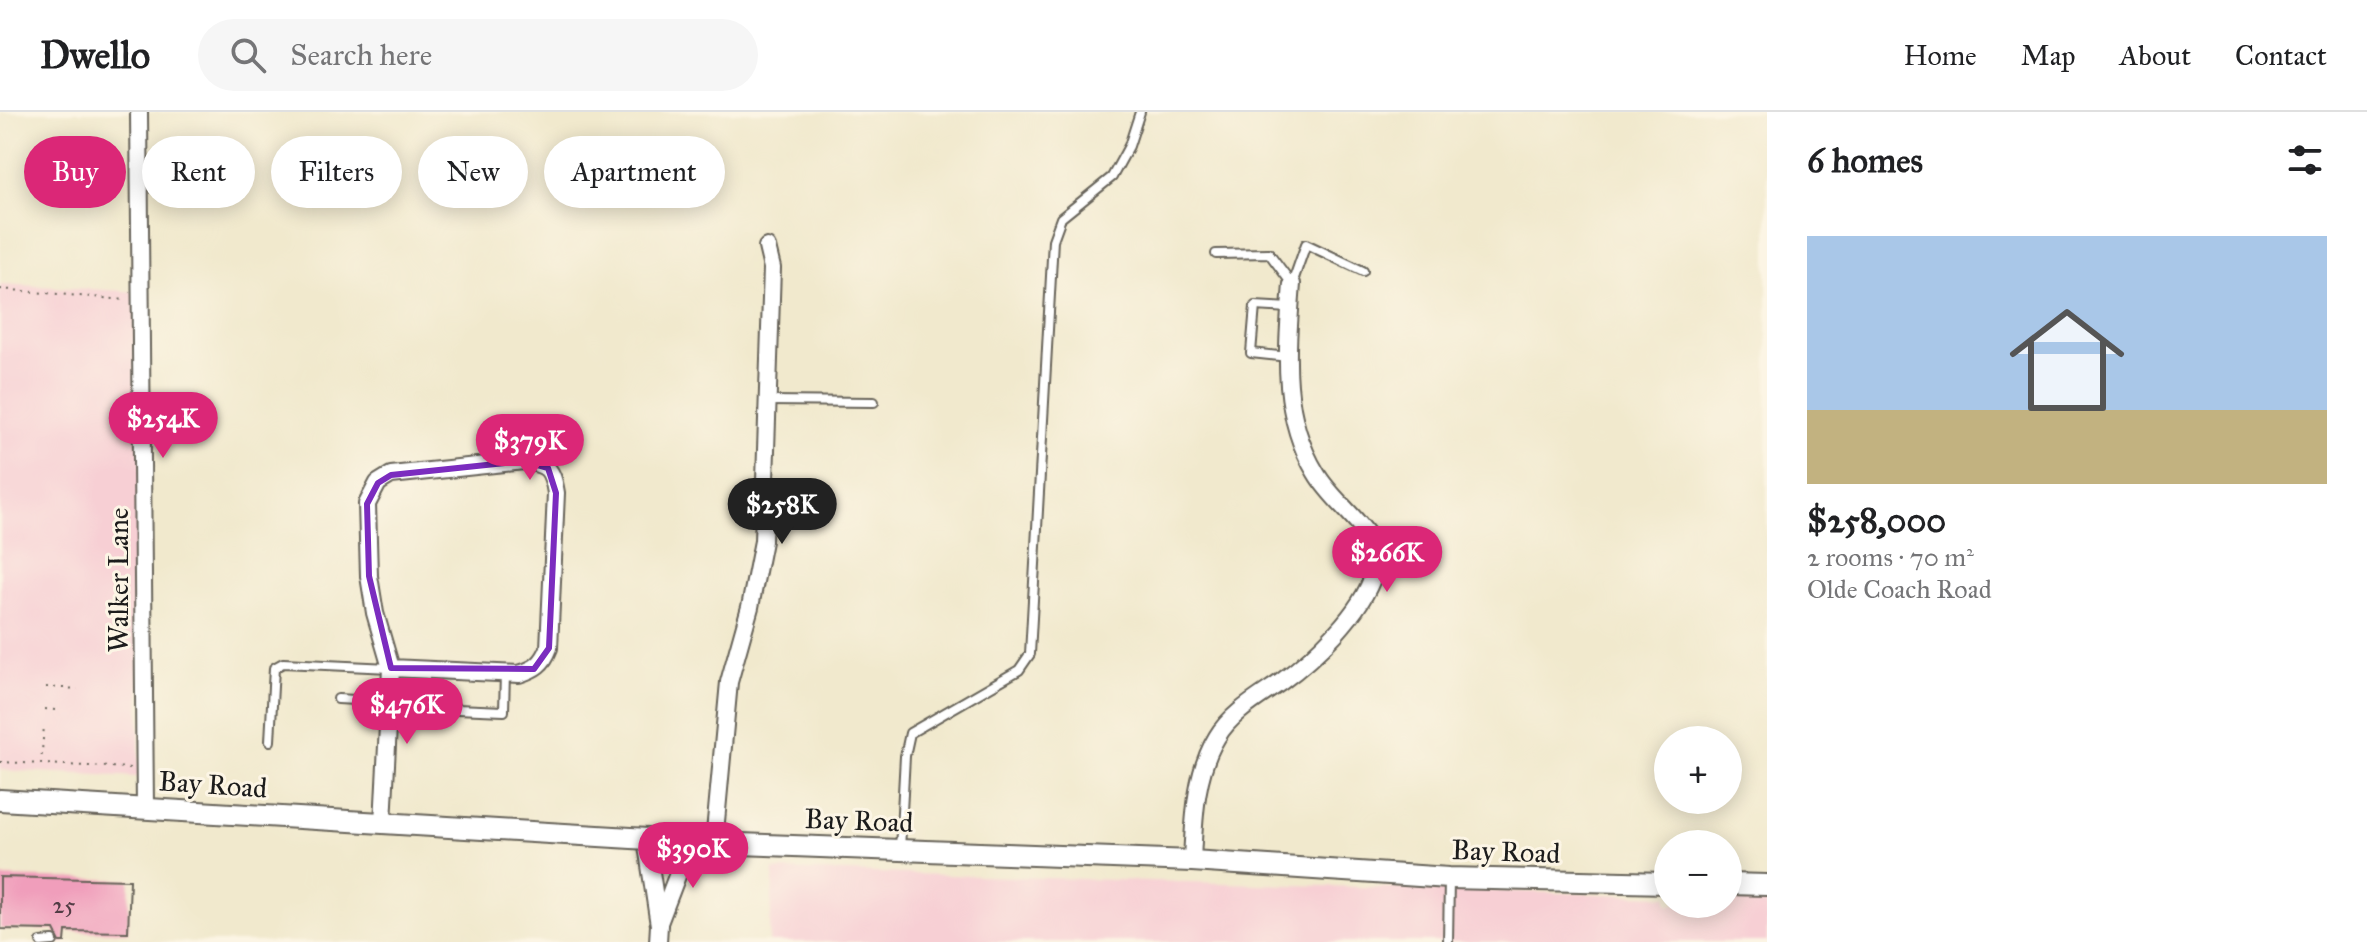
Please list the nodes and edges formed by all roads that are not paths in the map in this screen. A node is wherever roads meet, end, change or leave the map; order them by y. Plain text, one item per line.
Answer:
1 (139, 112) edge
2 (1140, 112) edge
3 (767, 247) dead end
4 (1216, 254) dead end
5 (1363, 271) dead end
6 (1292, 284) junction
7 (1290, 308) junction
8 (1288, 357) junction
9 (768, 401) junction
10 (874, 402) dead end
11 (391, 668) junction
12 (505, 673) junction
13 (338, 699) dead end
14 (389, 702) junction
15 (270, 741) dead end
16 (0, 800) edge
17 (145, 808) junction
18 (383, 823) junction
19 (646, 839) junction
20 (690, 842) junction
21 (714, 843) junction
22 (900, 850) junction
23 (1192, 861) junction
24 (1449, 878) junction
25 (1654, 883) edge
26 (1742, 884) edge
27 (1767, 885) edge
28 (659, 925) junction
29 (53, 941) edge
30 (41, 942) edge
31 (658, 942) edge
32 (1448, 942) edge

1 - 17 street, Walker Lane
2 - 22 lane
3 - 9 street
4 - 6 lane
5 - 6 lane
6 - 7 street
7 - 8 street
7 - 8 lane
8 - 23 street
9 - 10 lane
9 - 21 street
11 - 12 street
11 - 12 street
11 - 14 street
11 - 15 lane
12 - 14 lane
13 - 14 lane
14 - 18 street
16 - 17 street, Bay Road
17 - 18 street, Bay Road
18 - 19 street, Bay Road
19 - 20 street, Bay Road
19 - 28 street
20 - 21 street, Bay Road
20 - 28 street
21 - 22 street, Bay Road
22 - 23 street, Bay Road
23 - 24 street, Bay Road
24 - 25 street, Bay Road
24 - 32 lane
26 - 27 street
28 - 31 street
29 - 30 lane

